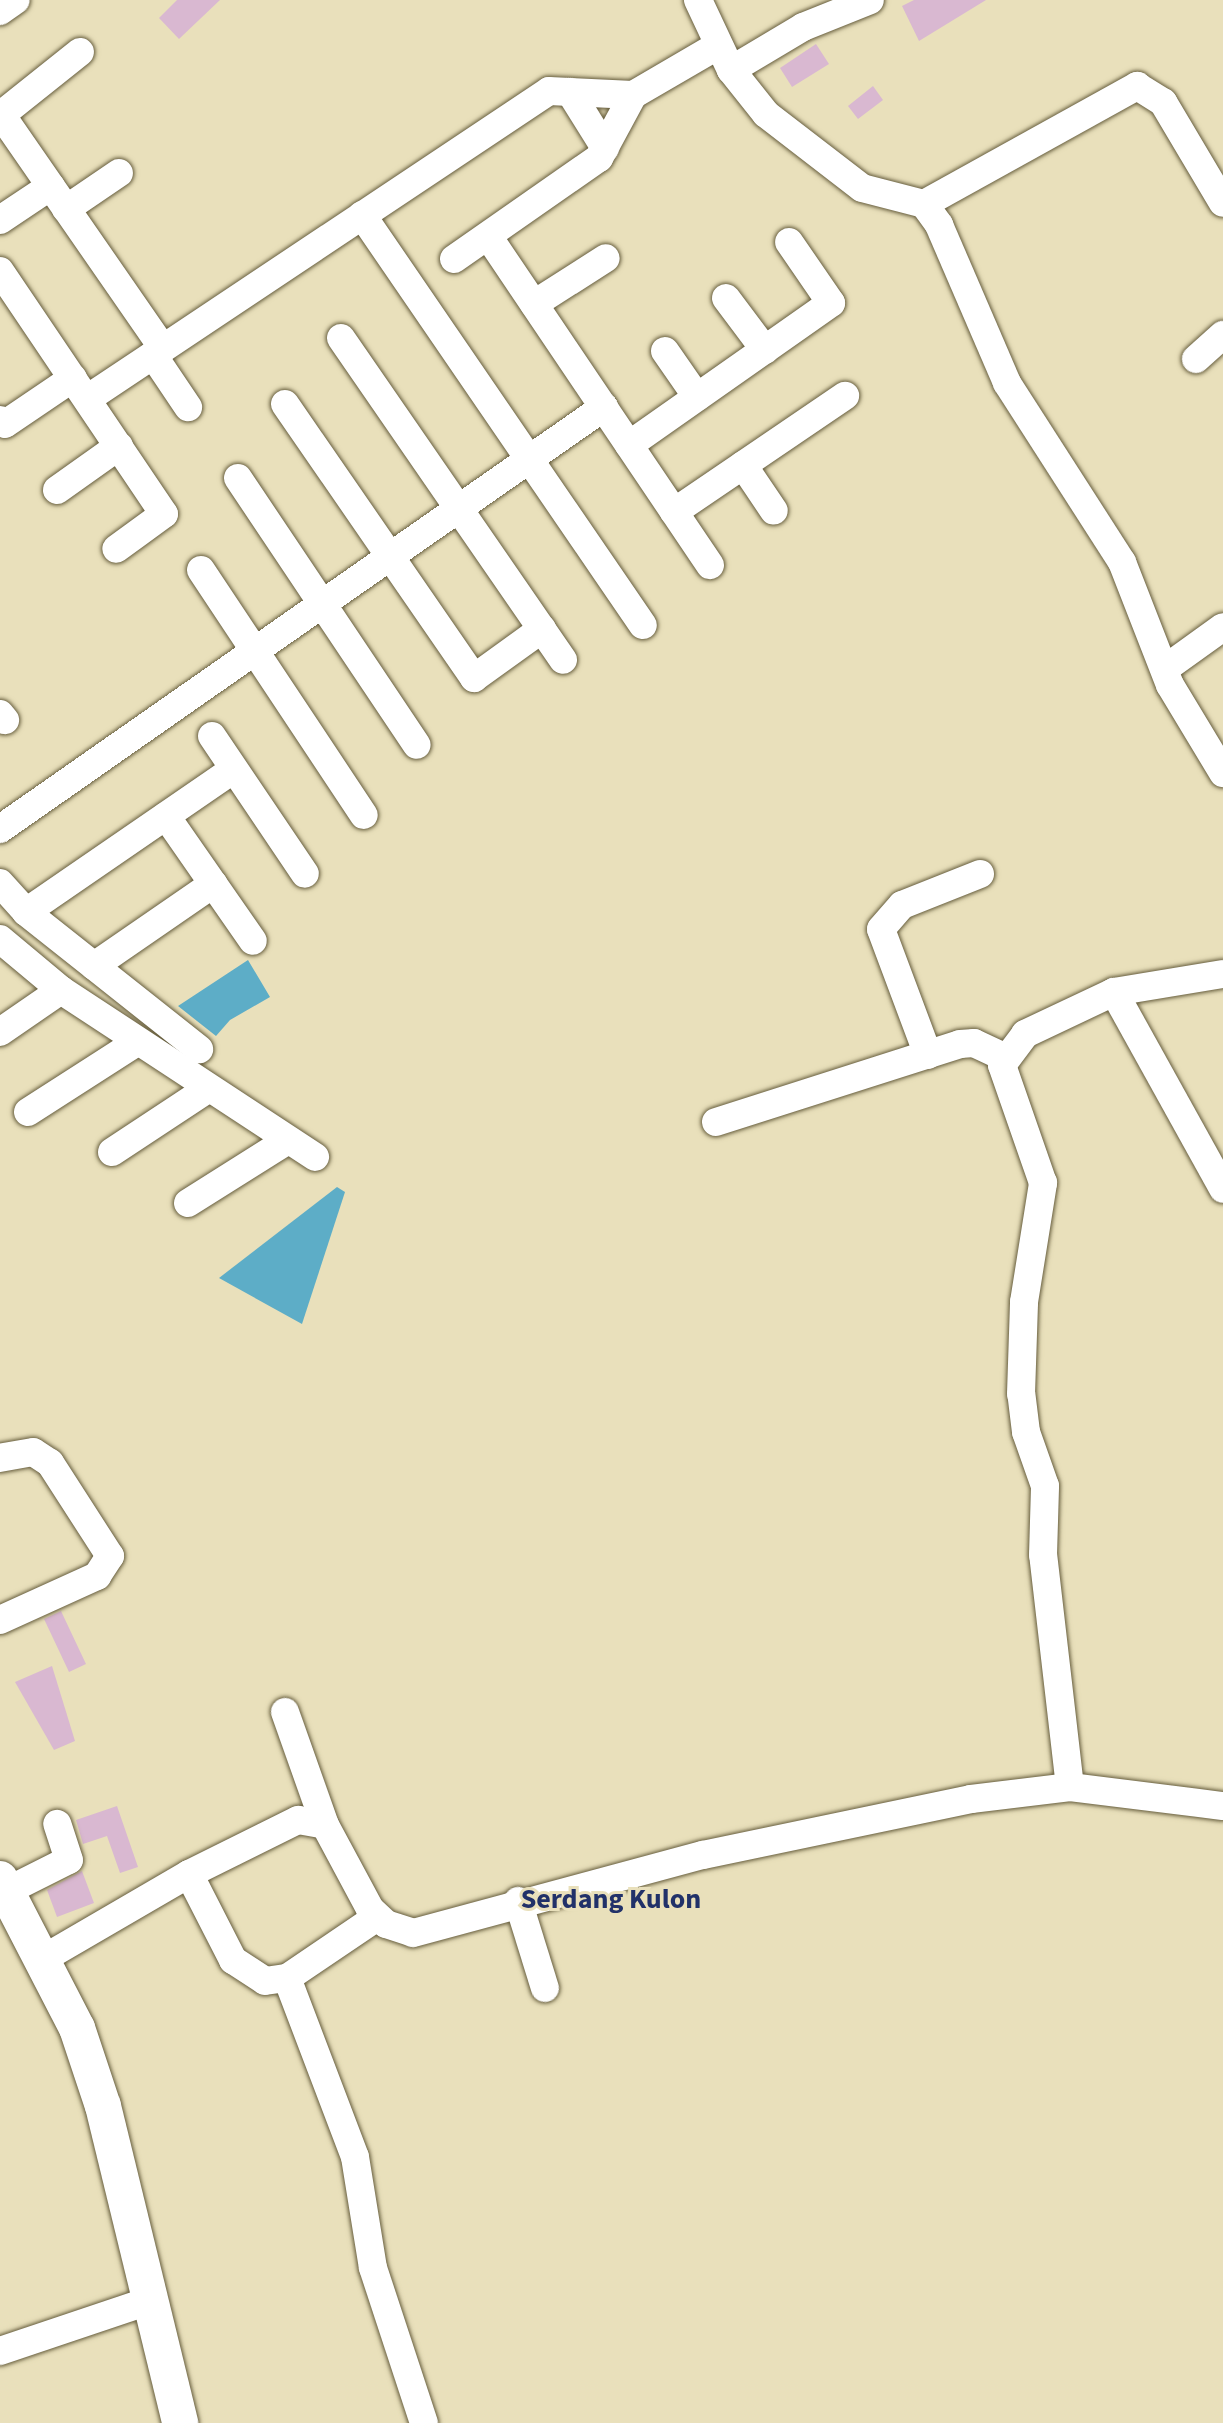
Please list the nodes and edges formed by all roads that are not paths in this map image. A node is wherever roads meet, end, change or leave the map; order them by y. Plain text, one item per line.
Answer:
1 (16, 0) edge
2 (698, 0) edge
3 (870, 0) edge
4 (0, 11) edge
5 (80, 52) dead end
6 (725, 58) junction
7 (570, 92) junction
8 (633, 95) junction
9 (1, 114) edge
10 (605, 148) junction
11 (119, 173) dead end
12 (59, 197) junction
13 (1223, 203) edge
14 (924, 204) junction
15 (362, 215) junction
16 (0, 220) edge
17 (488, 236) junction
18 (789, 242) dead end
19 (606, 258) dead end
20 (454, 259) dead end
21 (0, 271) edge
22 (726, 298) dead end
23 (534, 304) junction
24 (1223, 335) edge
25 (341, 338) dead end
26 (765, 350) junction
27 (665, 351) dead end
28 (158, 352) junction
29 (1196, 359) dead end
30 (80, 388) junction
31 (845, 396) dead end
32 (697, 397) junction
33 (285, 404) dead end
34 (188, 407) dead end
35 (604, 407) junction
36 (0, 420) edge
37 (629, 445) junction
38 (119, 446) junction
39 (529, 459) junction
40 (743, 465) junction
41 (238, 478) dead end
42 (57, 490) dead end
43 (459, 508) junction
44 (774, 511) dead end
45 (674, 512) junction
46 (116, 549) dead end
47 (389, 557) junction
48 (710, 565) dead end
49 (201, 570) dead end
50 (323, 604) junction
51 (643, 625) dead end
52 (1223, 627) edge
53 (542, 629) junction
54 (255, 651) junction
55 (563, 660) dead end
56 (1166, 668) junction
57 (212, 736) dead end
58 (417, 745) dead end
59 (234, 769) junction
60 (1223, 773) edge
61 (364, 815) dead end
62 (166, 816) junction
63 (0, 829) edge
64 (305, 874) dead end
65 (980, 874) dead end
66 (0, 883) edge
67 (213, 884) junction
68 (26, 912) junction
69 (0, 939) edge
70 (253, 941) dead end
71 (94, 966) junction
72 (1223, 974) edge
73 (61, 990) junction
74 (1114, 992) junction
75 (0, 1032) edge
76 (137, 1042) junction
77 (199, 1049) dead end
78 (928, 1055) junction
79 (1004, 1057) junction
80 (206, 1090) junction
81 (28, 1112) dead end
82 (716, 1122) dead end
83 (288, 1140) junction
84 (112, 1152) dead end
85 (315, 1157) dead end
86 (1223, 1189) edge
87 (188, 1203) dead end
88 (0, 1458) edge
89 (0, 1620) edge
90 (285, 1712) dead end
91 (1070, 1787) junction
92 (1223, 1806) edge
93 (57, 1824) dead end
94 (325, 1825) junction
95 (189, 1874) junction
96 (6, 1899) edge
97 (518, 1901) junction
98 (377, 1917) junction
99 (41, 1960) junction
100 (287, 1978) junction
101 (545, 1988) dead end
102 (149, 2301) junction
103 (0, 2351) edge
104 (180, 2423) edge
105 (424, 2423) edge

1 - 4 street
2 - 6 street
3 - 6 street
5 - 9 street
6 - 8 street
6 - 14 street
7 - 8 street
7 - 10 street
7 - 15 street
8 - 10 street
9 - 12 street
10 - 17 street
11 - 12 street
12 - 16 street
12 - 28 street
13 - 14 street
14 - 56 street
15 - 28 street
15 - 39 street
17 - 20 street
17 - 23 street
18 - 26 street
19 - 23 street
21 - 30 street
22 - 26 street
23 - 35 street
24 - 29 street
25 - 43 street
26 - 32 street
27 - 32 street
28 - 30 street
28 - 34 street
30 - 36 street
30 - 38 street
31 - 40 street
32 - 37 street
33 - 47 street
35 - 37 street
35 - 39 street
37 - 45 street
38 - 42 street
38 - 46 street
39 - 43 street
39 - 51 street
40 - 44 street
40 - 45 street
41 - 50 street
43 - 47 street
43 - 53 street
45 - 48 street
47 - 50 street
47 - 53 street
49 - 54 street
50 - 54 street
50 - 58 street
52 - 56 street
53 - 55 street
54 - 61 street
54 - 63 street
56 - 60 street
57 - 59 street
59 - 62 street
59 - 64 street
62 - 67 street
62 - 68 street
65 - 78 street
66 - 68 street
67 - 70 street
67 - 71 street
68 - 71 street
69 - 73 street
71 - 77 street
72 - 74 street
73 - 75 street
73 - 76 street
74 - 79 street
74 - 86 street
76 - 80 street
76 - 81 street
78 - 79 street
78 - 82 street
79 - 91 street
80 - 83 street
80 - 84 street
83 - 85 street
83 - 87 street
88 - 89 street
90 - 94 street
91 - 92 street
91 - 97 street
93 - 96 street
94 - 95 street
94 - 98 street
95 - 99 street
95 - 100 street
96 - 99 main road
97 - 98 street
97 - 101 street
98 - 100 street
99 - 102 main road
100 - 105 street
102 - 103 street
102 - 104 main road

